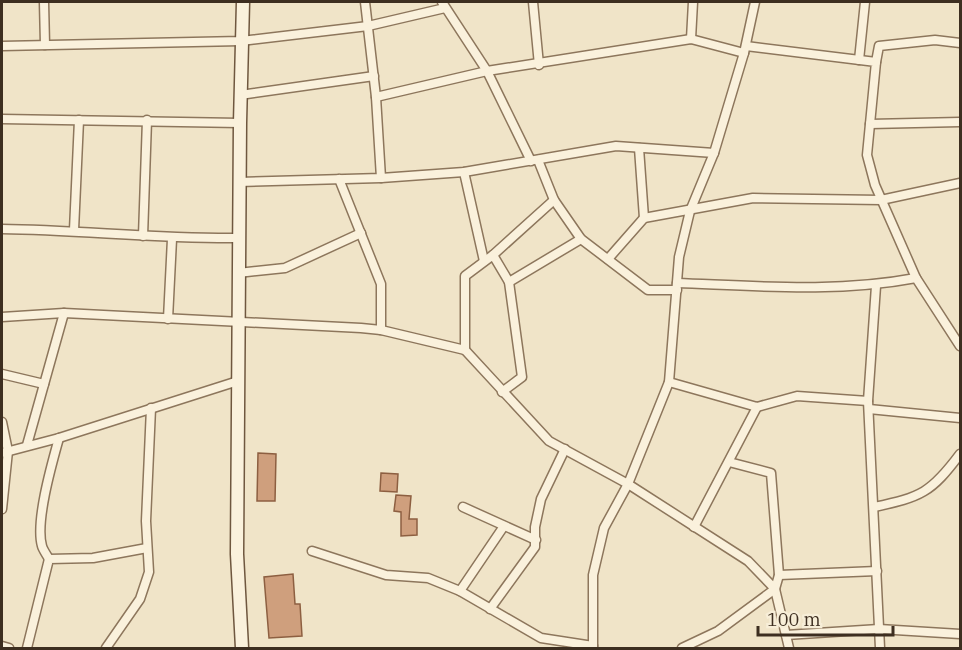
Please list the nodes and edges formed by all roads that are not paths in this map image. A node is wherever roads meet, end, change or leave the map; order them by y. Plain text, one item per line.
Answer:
1 (44, 2) edge
2 (243, 2) edge
3 (365, 2) edge
4 (533, 2) edge
5 (693, 2) edge
6 (755, 2) edge
7 (865, 2) edge
8 (444, 5) edge
9 (368, 26) junction
10 (691, 39) junction
11 (241, 41) junction
12 (960, 43) edge
13 (45, 45) junction
14 (2, 46) edge
15 (745, 49) junction
16 (859, 60) junction
17 (876, 62) junction
18 (539, 64) junction
19 (488, 71) junction
20 (374, 76) junction
21 (240, 95) junction
22 (376, 96) junction
23 (2, 119) edge
24 (79, 120) junction
25 (147, 120) junction
26 (960, 122) edge
27 (240, 123) junction
28 (870, 124) junction
29 (639, 148) junction
30 (714, 153) junction
31 (535, 160) junction
32 (464, 172) junction
33 (381, 178) junction
34 (339, 179) junction
35 (239, 182) junction
36 (960, 183) edge
37 (554, 200) junction
38 (881, 200) junction
39 (690, 211) junction
40 (644, 218) junction
41 (2, 229) edge
42 (74, 230) junction
43 (361, 233) junction
44 (143, 236) junction
45 (238, 238) junction
46 (172, 239) junction
47 (580, 239) junction
48 (493, 255) junction
49 (608, 260) junction
50 (484, 261) junction
51 (238, 273) junction
52 (916, 278) junction
53 (509, 282) junction
54 (876, 285) junction
55 (677, 286) junction
56 (64, 313) junction
57 (2, 317) edge
58 (168, 319) junction
59 (238, 323) junction
60 (381, 330) junction
61 (960, 346) edge
62 (465, 350) junction
63 (2, 374) edge
64 (238, 381) junction
65 (669, 382) junction
66 (44, 384) junction
67 (502, 392) junction
68 (869, 405) junction
69 (757, 406) junction
70 (151, 408) junction
71 (960, 418) edge
72 (2, 422) edge
73 (59, 438) junction
74 (27, 445) junction
75 (565, 449) junction
76 (5, 452) edge
77 (960, 454) edge
78 (729, 462) junction
79 (628, 484) junction
80 (463, 507) dead end
81 (874, 507) junction
82 (2, 508) edge
83 (504, 526) junction
84 (694, 526) junction
85 (536, 540) junction
86 (147, 548) junction
87 (312, 551) dead end
88 (50, 559) junction
89 (877, 571) junction
90 (779, 575) junction
91 (775, 589) junction
92 (460, 591) junction
93 (490, 609) junction
94 (879, 629) junction
95 (960, 634) edge
96 (786, 635) junction
97 (2, 646) edge
98 (593, 647) edge
99 (9, 648) edge
100 (27, 648) edge
101 (106, 648) edge
102 (242, 648) edge
103 (682, 648) edge
104 (789, 648) edge
105 (880, 648) edge

1 - 13 street
2 - 11 main road
3 - 9 street
4 - 18 street
5 - 10 street
6 - 15 street
7 - 16 street
8 - 9 street
8 - 19 street
9 - 11 street
9 - 20 street
10 - 15 street
10 - 18 street
11 - 13 street
11 - 21 main road
12 - 17 street
13 - 14 street
15 - 16 street
15 - 30 street
16 - 17 street
17 - 28 street
18 - 19 street
19 - 22 street
19 - 31 street
20 - 21 street
20 - 22 street
21 - 27 main road
22 - 33 street
23 - 24 street
24 - 25 street
24 - 42 street
25 - 27 street
25 - 44 street
26 - 28 street
27 - 35 main road
28 - 38 street
29 - 30 street
29 - 31 street
29 - 40 street
30 - 39 street
31 - 32 street
31 - 37 street
32 - 33 street
32 - 50 street
33 - 34 street
34 - 35 street
34 - 43 street
35 - 45 main road
36 - 38 street
37 - 47 street
37 - 48 street
38 - 39 street
38 - 52 street
39 - 40 street
39 - 55 street
40 - 49 street
41 - 42 street
42 - 44 street
43 - 51 street
43 - 60 street
44 - 46 street
45 - 46 street
45 - 51 main road
46 - 58 street
47 - 49 street
47 - 53 street
48 - 50 street
48 - 53 street
49 - 55 street
50 - 62 street
51 - 59 main road
52 - 54 street
52 - 61 street
53 - 67 street
54 - 55 street
54 - 68 street
55 - 65 street
56 - 57 street
56 - 58 street
56 - 66 street
58 - 59 street
59 - 60 street
59 - 64 main road
60 - 62 street
62 - 67 street
63 - 66 street
64 - 70 street
64 - 102 main road
65 - 69 street
65 - 79 street
66 - 74 street
67 - 75 street
68 - 69 street
68 - 71 street
68 - 81 street
69 - 78 street
70 - 73 street
70 - 86 street
72 - 76 street
73 - 74 street
73 - 88 street
74 - 76 street
75 - 79 street
75 - 85 street
76 - 82 street
77 - 81 street
78 - 84 street
78 - 90 street
79 - 84 street
79 - 98 street
80 - 83 street
81 - 89 street
83 - 85 street
83 - 92 street
84 - 91 street
85 - 93 street
86 - 88 street
86 - 101 street
87 - 92 street
88 - 100 street
89 - 90 street
89 - 94 street
90 - 91 street
91 - 96 street
91 - 103 street
92 - 93 street
93 - 98 street
94 - 95 street
94 - 96 street
94 - 105 street
96 - 104 street
97 - 99 street

